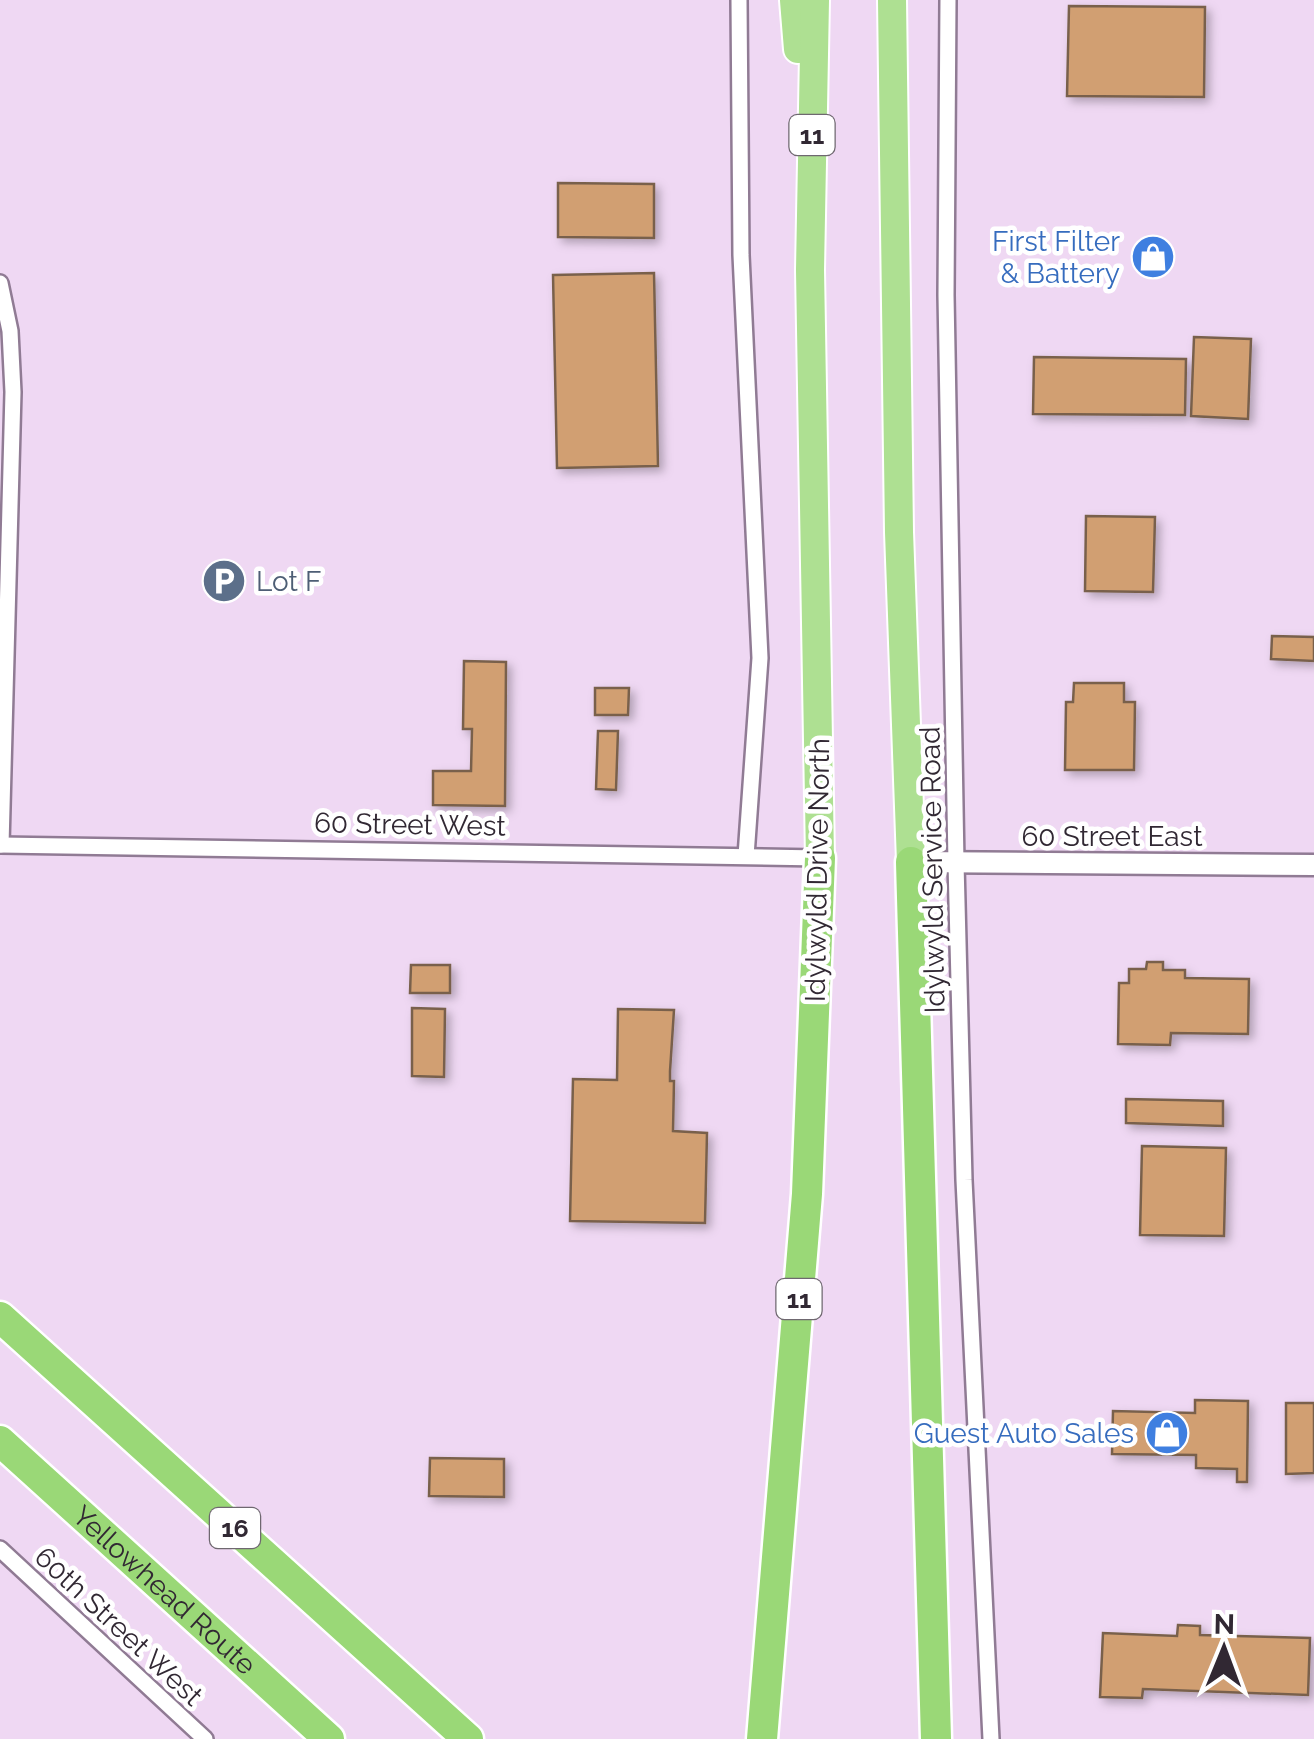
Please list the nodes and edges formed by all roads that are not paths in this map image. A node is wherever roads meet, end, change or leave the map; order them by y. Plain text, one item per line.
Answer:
1 (739, 0) edge
2 (794, 0) edge
3 (815, 0) edge
4 (892, 0) edge
5 (948, 0) edge
6 (810, 270) junction
7 (0, 283) edge
8 (0, 844) edge
9 (746, 856) junction
10 (820, 858) junction
11 (910, 862) junction
12 (956, 862) junction
13 (1314, 865) edge
14 (0, 1317) edge
15 (0, 1441) edge
16 (0, 1550) edge
17 (205, 1739) edge
18 (330, 1739) edge
19 (468, 1739) edge
20 (762, 1739) edge
21 (936, 1739) edge
22 (991, 1739) edge

1 - 9 street
2 - 6 highway
3 - 6 highway, Idylwyld Drive North / 11
4 - 11 highway
5 - 12 street, Idylwyld Service Road
6 - 10 highway, Idylwyld Drive North / 11
7 - 8 street
8 - 9 street, 60 Street West
9 - 10 street, 60 Street West
10 - 20 highway, Idylwyld Drive North / 11
11 - 12 street, 60 Street East
11 - 21 highway
12 - 13 street, 60 Street East
12 - 22 street, Idylwyld Service Road
14 - 19 highway, 16
15 - 18 highway, Yellowhead Route
16 - 17 street, 60th Street West

